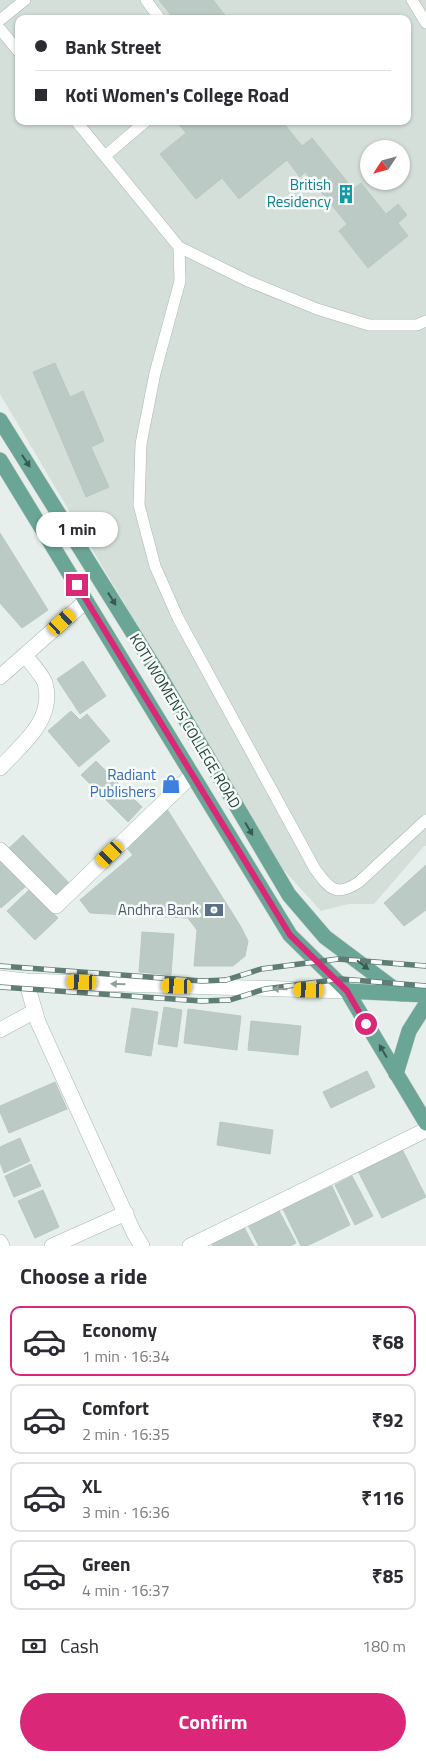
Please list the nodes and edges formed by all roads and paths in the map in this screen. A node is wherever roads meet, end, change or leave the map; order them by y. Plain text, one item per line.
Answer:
1 (25, 0) edge
2 (146, 0) edge
3 (412, 0) edge
4 (157, 15) edge
5 (0, 20) edge
6 (426, 23) edge
7 (0, 29) edge
8 (15, 47) edge
9 (79, 125) edge
10 (141, 125) edge
11 (105, 156) junction
12 (179, 247) junction
13 (426, 320) edge
14 (0, 420) edge
15 (0, 460) edge
16 (86, 601) junction
17 (25, 655) junction
18 (0, 676) edge
19 (0, 768) edge
20 (192, 775) junction
21 (426, 820) edge
22 (0, 850) edge
23 (0, 978) edge
24 (26, 981) junction
25 (347, 991) junction
26 (402, 994) junction
27 (426, 995) edge
28 (426, 1004) edge
29 (34, 1011) junction
30 (0, 1030) edge
31 (396, 1074) junction
32 (426, 1123) edge
33 (426, 1130) edge
34 (126, 1213) junction
35 (0, 1242) edge
36 (2, 1246) edge
37 (52, 1246) edge
38 (142, 1246) edge
39 (190, 1246) edge

1 - 5 lane
2 - 4 lane
3 - 6 lane
7 - 8 lane
9 - 11 lane
10 - 11 lane
11 - 12 lane
12 - 13 lane
12 - 21 lane
14 -> 26 main road, KOTI WOMEN'S COLLEGE ROAD
15 - 16 main road, KOTI WOMEN'S COLLEGE ROAD
16 - 17 street
16 - 20 main road, KOTI WOMEN'S COLLEGE ROAD
17 - 18 street
17 - 19 street
20 - 22 street
20 - 25 main road, KOTI WOMEN'S COLLEGE ROAD
23 - 24 street
25 -> 24 street
24 - 29 street
25 - 26 main road
31 -> 25 main road, KOTI WOMEN'S COLLEGE ROAD
26 - 27 main road
28 - 31 main road
29 - 30 street
29 - 34 street
31 - 32 main road, KOTI WOMEN'S COLLEGE ROAD
33 - 39 street
34 - 37 street
34 - 38 street
35 - 36 street

